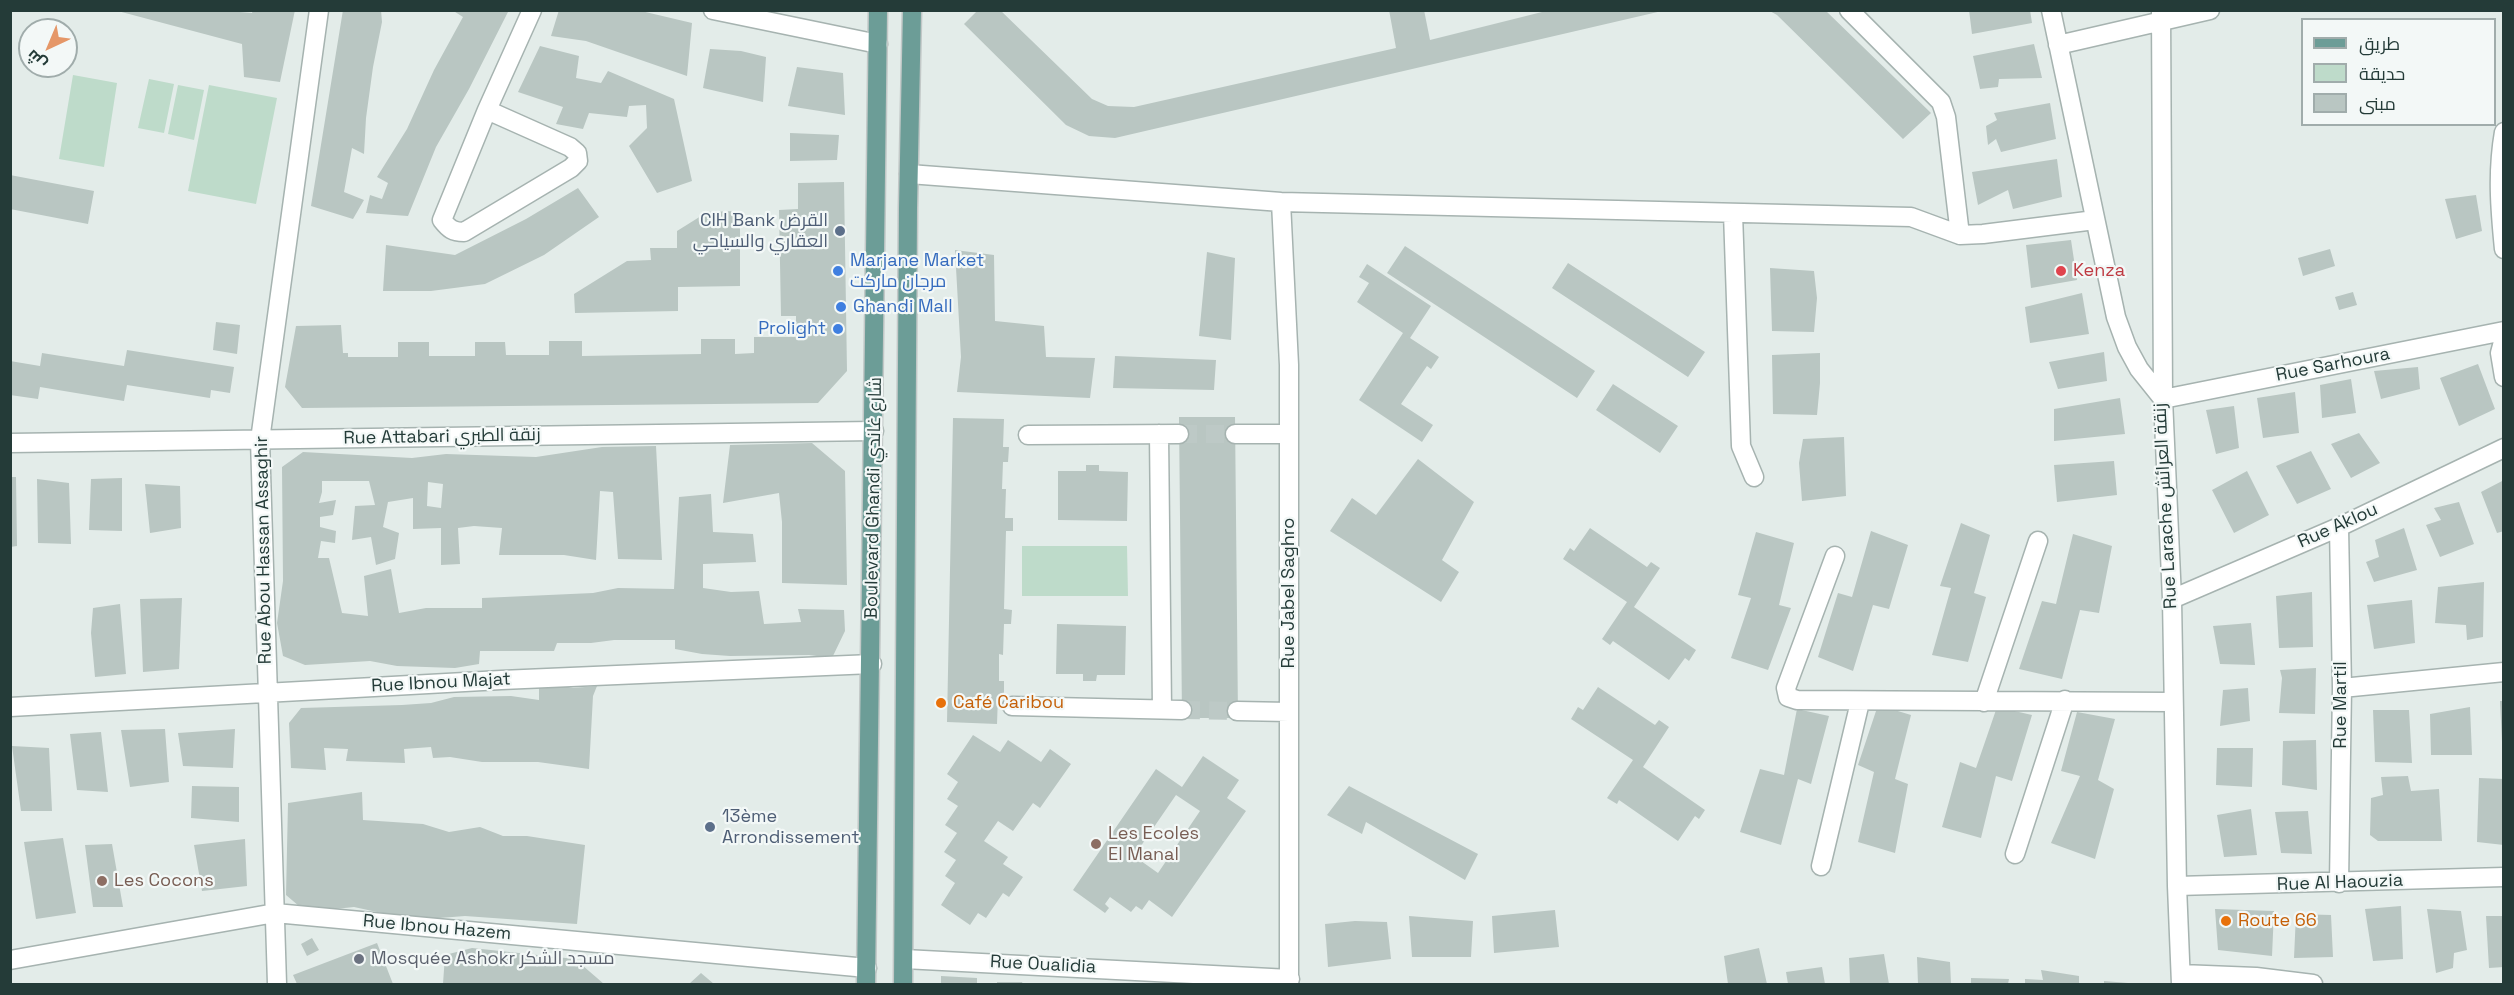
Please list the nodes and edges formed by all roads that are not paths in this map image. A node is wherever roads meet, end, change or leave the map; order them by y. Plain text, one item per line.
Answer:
1 (319, 10) edge
2 (532, 10) edge
3 (713, 10) edge
4 (878, 10) edge
5 (912, 10) edge
6 (1849, 10) edge
7 (2051, 10) edge
8 (2210, 10) edge
9 (2162, 16) edge
10 (878, 44) junction
11 (2058, 45) junction
12 (487, 110) junction
13 (2504, 132) edge
14 (909, 174) junction
15 (1281, 202) junction
16 (1733, 213) junction
17 (2095, 220) junction
18 (1960, 235) junction
19 (2504, 249) edge
20 (2504, 331) edge
21 (2504, 338) edge
22 (2504, 377) edge
23 (2163, 399) junction
24 (874, 431) junction
25 (1159, 434) junction
26 (1179, 434) tunnel mouth
27 (1235, 434) tunnel mouth
28 (1289, 434) junction
29 (1028, 435) dead end
30 (260, 440) junction
31 (10, 443) edge
32 (2504, 448) edge
33 (1754, 477) dead end
34 (2339, 526) junction
35 (2038, 541) dead end
36 (1835, 556) dead end
37 (2172, 599) junction
38 (872, 664) junction
39 (2504, 672) edge
40 (2342, 688) junction
41 (266, 693) junction
42 (2065, 700) junction
43 (1860, 702) junction
44 (1984, 702) junction
45 (2173, 702) junction
46 (1012, 706) dead end
47 (10, 707) edge
48 (1162, 709) junction
49 (1182, 710) tunnel mouth
50 (1238, 711) tunnel mouth
51 (1289, 712) junction
52 (2015, 854) dead end
53 (1821, 866) dead end
54 (2504, 877) edge
55 (2339, 884) junction
56 (2177, 886) junction
57 (275, 913) junction
58 (904, 959) junction
59 (10, 960) edge
60 (866, 976) edge
61 (2181, 979) edge
62 (1290, 982) edge
63 (277, 984) edge
64 (903, 984) edge
65 (2313, 984) edge

1 - 30 street, Rue Abou Hassan Assaghir
2 - 12 street
3 - 10 street
4 - 10 main road, Boulevard Ghandi شارع غاندي
5 - 14 main road, Boulevard Ghandi شارع غاندي
6 - 18 street
7 - 11 street, Rue Larache زنقة العرائش
8 - 9 street
9 - 11 street
9 - 23 street
10 - 24 main road, Boulevard Ghandi شارع غاندي
11 - 17 street, Rue Larache زنقة العرائش
12 - 12 street
13 - 19 street
14 - 15 street
14 - 58 main road, Boulevard Ghandi شارع غاندي
15 - 16 street
15 - 28 street, Rue Jabel Saghro
16 - 18 street
16 - 33 street
17 - 18 street
17 - 23 street, Rue Larache زنقة العرائش
20 - 23 street, Rue Sarhoura
21 - 22 street
23 - 37 street, Rue Larache زنقة العرائش
24 - 30 street, Rue Attabari زنقة الطبري
24 - 38 main road, Boulevard Ghandi شارع غاندي
25 - 26 street
25 - 29 street
25 - 48 street
27 - 28 street
28 - 51 street, Rue Jabel Saghro
30 - 31 street, Rue Attabari زنقة الطبري
30 - 41 street, Rue Abou Hassan Assaghir
32 - 34 street, Rue Aklou
34 - 37 street, Rue Aklou
34 - 40 street, Rue Martil
35 - 44 street
36 - 43 street
37 - 45 street, Rue Larache زنقة العرائش
38 - 41 street, Rue Ibnou Majat
38 - 60 main road, Boulevard Ghandi شارع غاندي
39 - 40 street
40 - 55 street, Rue Martil
41 - 47 street, Rue Ibnou Majat
41 - 57 street, Rue Abou Hassan Assaghir
42 - 44 street
42 - 45 street
42 - 52 street
43 - 44 street
43 - 53 street
45 - 56 street, Rue Larache زنقة العرائش
46 - 48 street
48 - 49 street
50 - 51 street
51 - 62 street, Rue Jabel Saghro
54 - 55 street, Rue Al Haouzia
55 - 56 street, Rue Al Haouzia
56 - 61 street, Rue Larache زنقة العرائش
57 - 59 street, Rue Ibnou Hazem
57 - 60 street, Rue Ibnou Hazem
57 - 63 street, Rue Abou Hassan Assaghir
58 - 62 street, Rue Oualidia
58 - 64 main road, Boulevard Ghandi شارع غاندي
61 - 65 street

